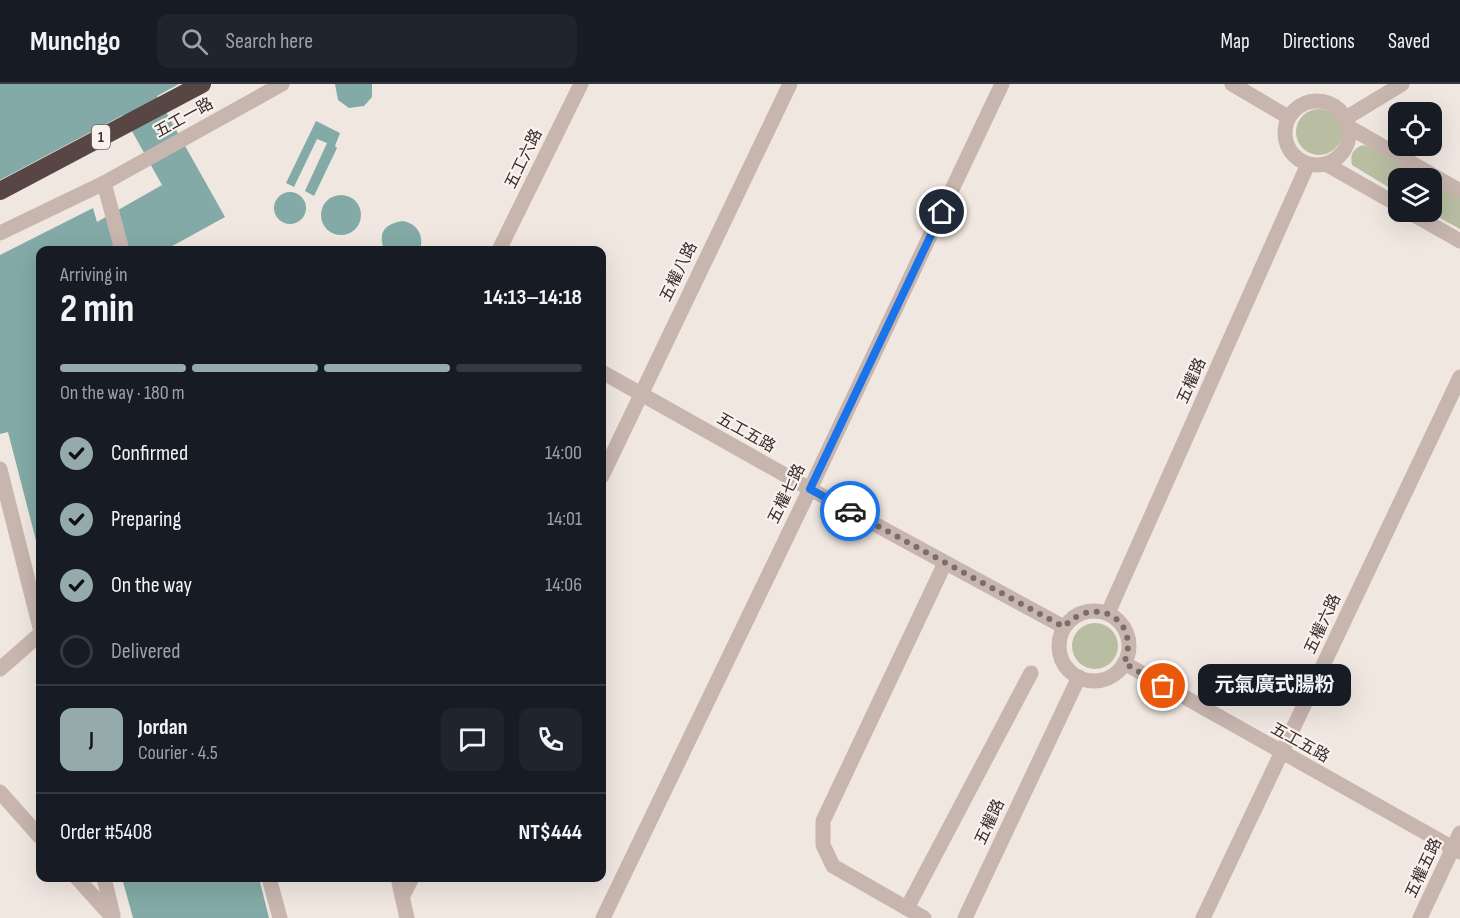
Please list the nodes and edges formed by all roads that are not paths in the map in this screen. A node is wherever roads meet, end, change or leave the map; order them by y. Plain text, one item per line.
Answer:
1 (202, 84) edge
2 (282, 84) edge
3 (581, 84) edge
4 (790, 84) edge
5 (1002, 84) edge
6 (1232, 84) edge
7 (1402, 84) edge
8 (1288, 117) junction
9 (1347, 123) junction
10 (1308, 164) junction
11 (1326, 164) junction
12 (104, 183) junction
13 (0, 191) edge
14 (1460, 191) edge
15 (1388, 199) edge
16 (1427, 222) edge
17 (0, 233) edge
18 (1460, 241) edge
19 (121, 246) edge
20 (501, 246) edge
21 (606, 374) edge
22 (1460, 377) edge
23 (640, 394) junction
24 (606, 467) edge
25 (0, 469) edge
26 (810, 489) junction
27 (945, 563) junction
28 (36, 612) edge
29 (1108, 613) junction
30 (1064, 627) junction
31 (36, 638) edge
32 (1124, 663) junction
33 (0, 669) edge
34 (1030, 673) dead end
35 (1079, 677) junction
36 (1281, 753) junction
37 (0, 792) edge
38 (36, 832) edge
39 (1460, 833) edge
40 (1456, 850) edge
41 (81, 882) edge
42 (105, 882) edge
43 (271, 882) edge
44 (399, 882) edge
45 (410, 882) edge
46 (402, 897) junction
47 (907, 908) junction
48 (114, 918) edge
49 (280, 918) edge
50 (407, 918) edge
51 (603, 918) edge
52 (924, 918) edge
53 (965, 918) edge
54 (1203, 918) edge
55 (1420, 918) edge

1 - 13 highway, 1
2 - 12 street, 五工一路
3 - 20 street, 五工六路
4 - 23 street, 五權八路
5 - 26 street, 五權七路
6 - 8 street
7 - 9 street
8 - 9 street
8 - 10 street
9 - 11 street
9 - 14 street
10 - 11 street
10 - 29 street, 五權路
11 - 15 street
12 - 17 street, 五工一路
12 - 19 street
16 - 18 street
21 - 23 street, 五工五路
22 - 36 street, 五權六路
23 - 24 street, 五權八路
23 - 26 street, 五工五路
25 - 28 street
26 - 27 street, 五工五路
26 - 51 street, 五權七路
27 - 30 street, 五工五路
27 - 47 street
29 - 30 street
29 - 32 street
30 - 35 street
31 - 33 street
32 - 35 street
32 - 36 street, 五工五路
34 - 47 street
35 - 53 street, 五權路
36 - 40 street, 五工五路
36 - 54 street, 五權六路
37 - 38 street
39 - 40 street, 五權五路
40 - 55 street, 五權五路
41 - 48 street
42 - 48 street
43 - 49 street
44 - 46 street
45 - 46 street
46 - 50 street
47 - 52 street

